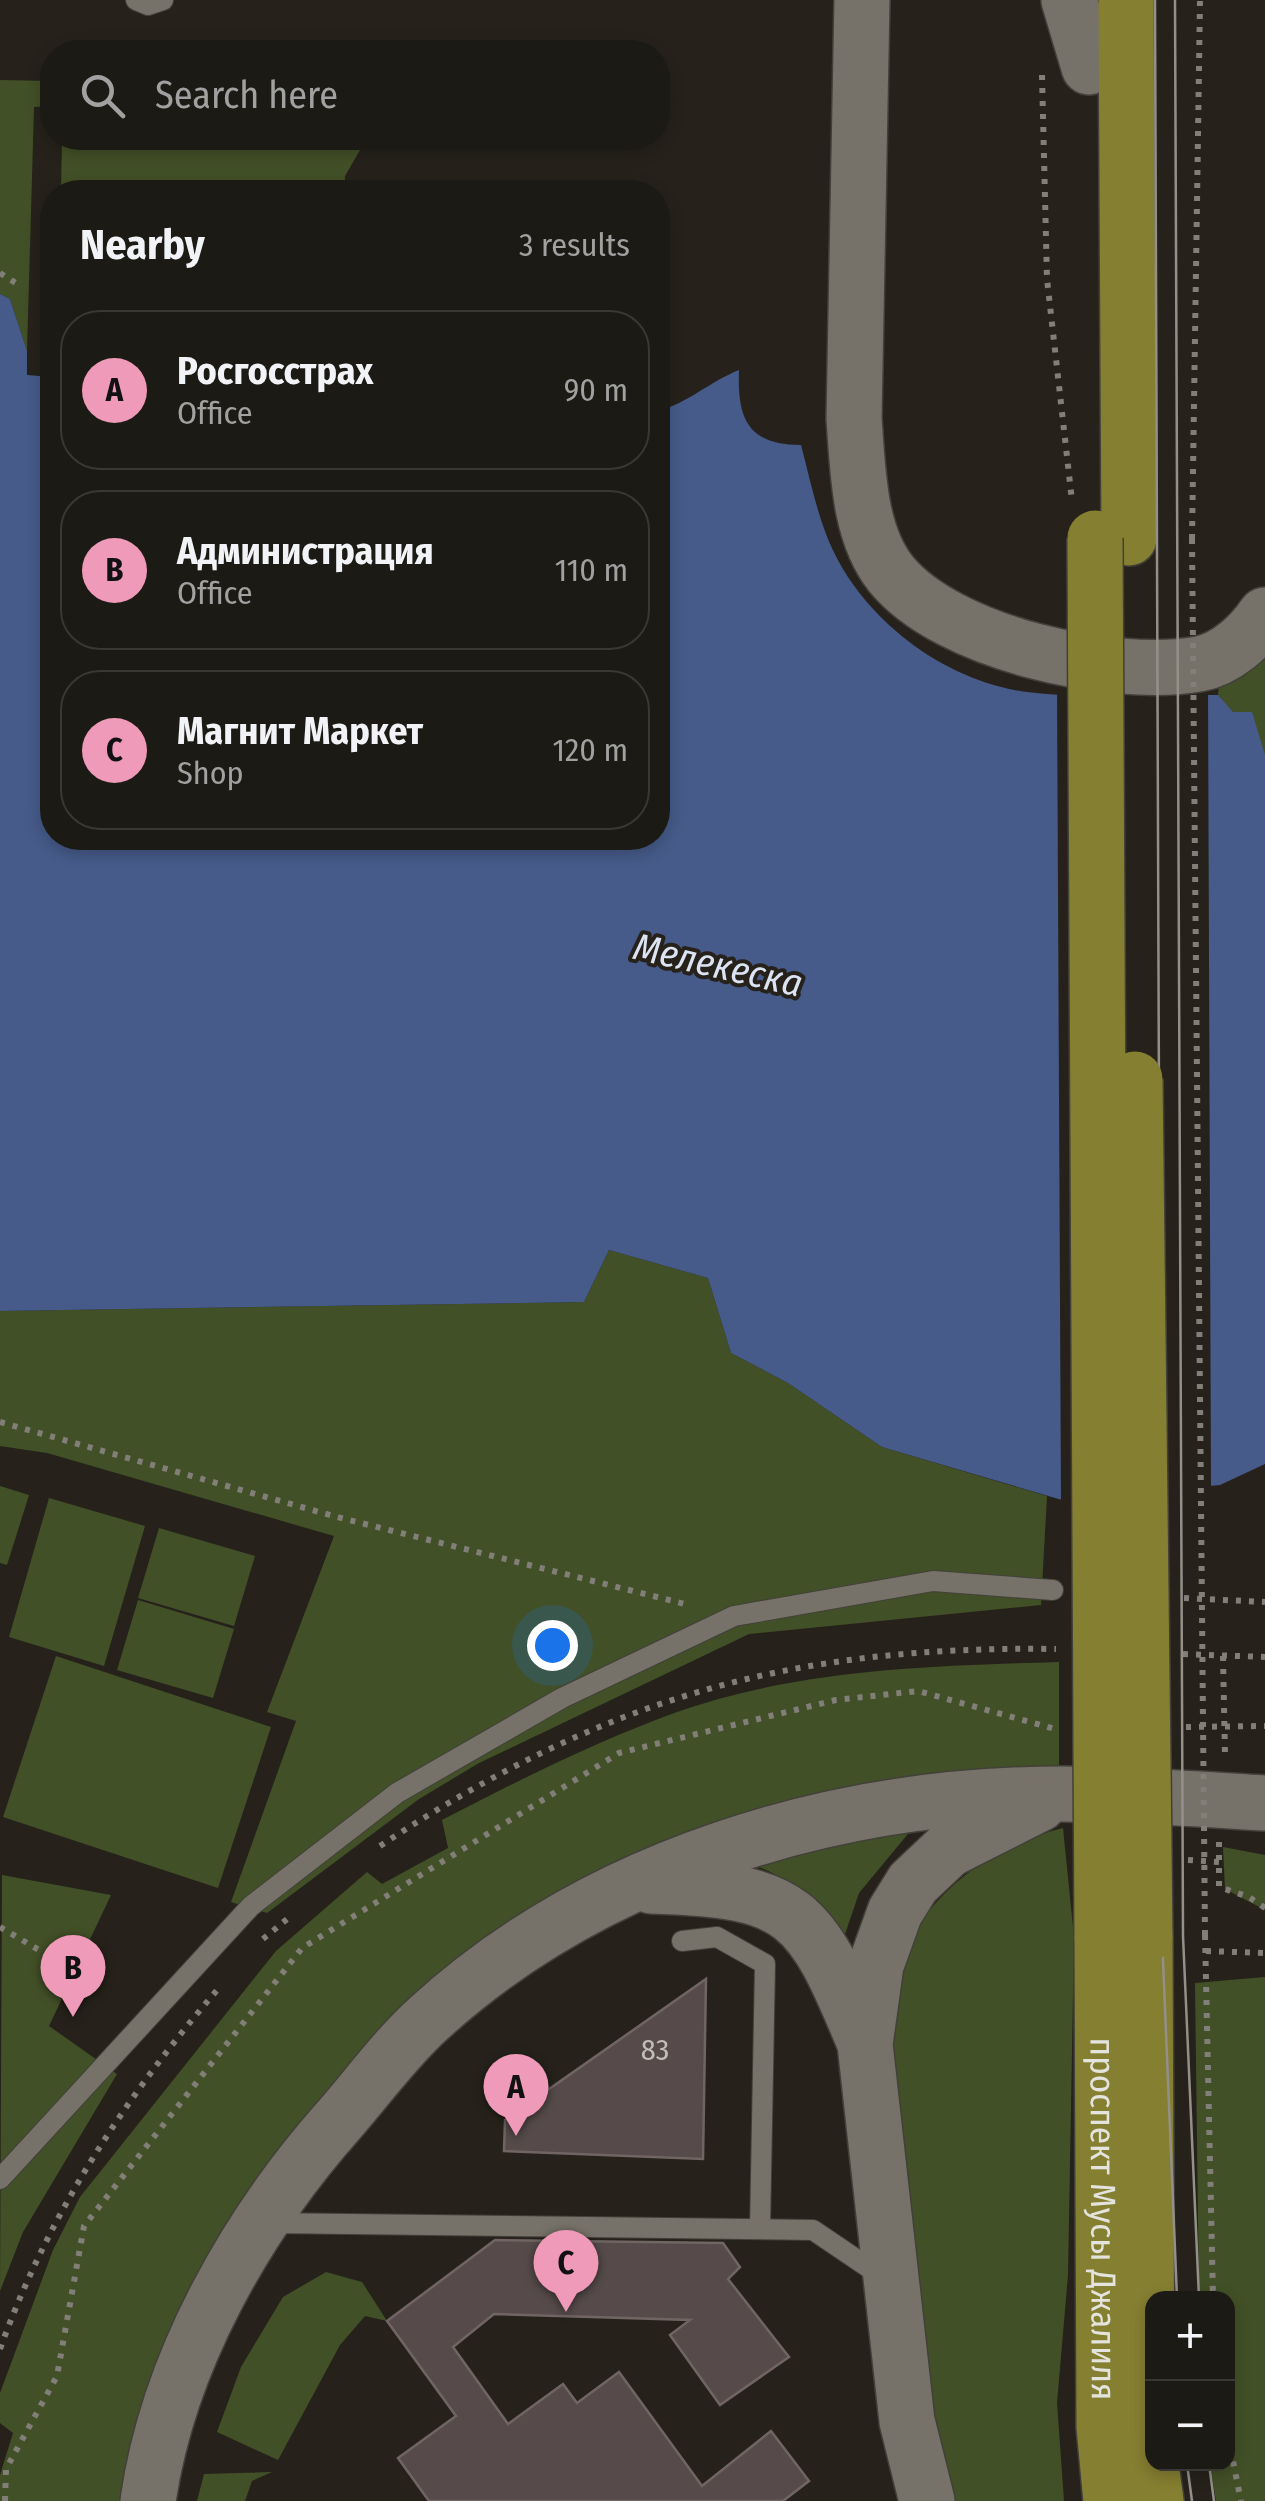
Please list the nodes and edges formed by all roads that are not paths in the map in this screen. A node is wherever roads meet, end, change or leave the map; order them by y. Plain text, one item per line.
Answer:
1 (136, 0) edge
2 (163, 0) edge
3 (1070, 0) edge
4 (1088, 0) edge
5 (1126, 0) edge
6 (865, 6) edge
7 (1066, 69) junction
8 (1099, 532) junction
9 (1265, 616) edge
10 (1052, 1590) dead end
11 (1059, 1794) junction
12 (1252, 1807) edge
13 (630, 1886) junction
14 (1123, 1936) junction
15 (682, 1941) dead end
16 (865, 2044) junction
17 (0, 2179) edge
18 (261, 2223) junction
19 (760, 2229) junction
20 (889, 2282) junction
21 (148, 2501) edge
22 (927, 2501) edge
23 (1111, 2501) edge
24 (1156, 2501) edge

1 - 2 lane
3 - 7 street
4 - 7 main road
5 - 8 main road
6 - 9 street
7 - 8 main road
8 - 14 main road, bridge
10 - 17 lane
11 - 12 street
11 - 13 street
11 - 16 street
13 - 16 street
13 - 18 street
14 - 23 main road, проспект Мусы Джалиля
14 - 24 main road, проспект Мусы Джалиля
15 - 19 lane
16 - 20 street
18 - 19 lane
18 - 21 street
19 - 20 lane
20 - 22 street

